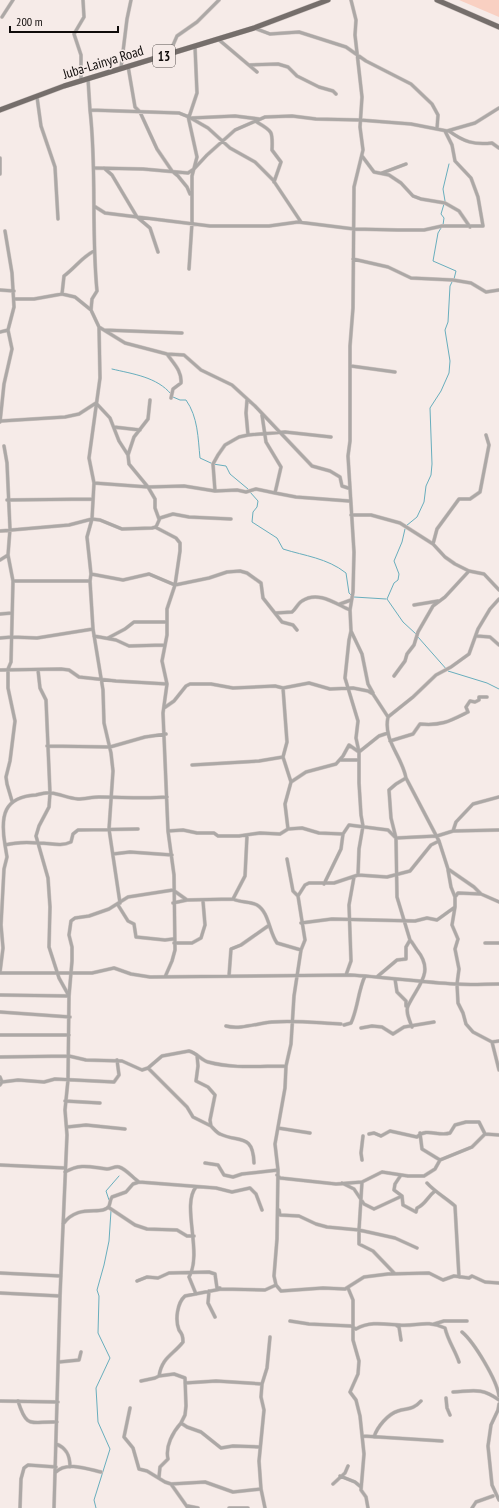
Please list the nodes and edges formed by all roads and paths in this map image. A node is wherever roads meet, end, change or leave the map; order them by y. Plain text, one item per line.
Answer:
1 (13, 0) edge
2 (84, 0) edge
3 (131, 0) edge
4 (219, 0) edge
5 (328, 0) edge
6 (351, 0) edge
7 (437, 0) edge
8 (2, 17) dead end
9 (499, 26) edge
10 (254, 28) junction
11 (218, 39) junction
12 (195, 46) junction
13 (357, 55) junction
14 (163, 56) junction
15 (249, 65) junction
16 (128, 66) junction
17 (121, 68) junction
18 (257, 72) dead end
19 (88, 79) junction
20 (81, 81) junction
21 (336, 94) dead end
22 (37, 97) junction
23 (499, 108) edge
24 (0, 110) edge
25 (90, 110) junction
26 (140, 112) junction
27 (190, 117) junction
28 (259, 119) junction
29 (360, 120) junction
30 (255, 121) junction
31 (437, 129) junction
32 (447, 131) junction
33 (223, 142) junction
34 (499, 148) edge
35 (362, 156) junction
36 (0, 158) edge
37 (406, 164) dead end
38 (95, 168) junction
39 (104, 168) junction
40 (194, 169) junction
41 (172, 171) junction
42 (382, 173) junction
43 (0, 174) edge
44 (274, 182) junction
45 (191, 196) junction
46 (94, 206) junction
47 (137, 217) junction
48 (58, 219) dead end
49 (301, 222) junction
50 (192, 223) junction
51 (470, 227) junction
52 (354, 230) junction
53 (5, 231) dead end
54 (94, 251) junction
55 (158, 252) dead end
56 (353, 259) junction
57 (189, 269) dead end
58 (0, 290) edge
59 (499, 290) edge
60 (14, 291) junction
61 (62, 294) junction
62 (14, 299) junction
63 (91, 310) junction
64 (99, 327) junction
65 (8, 330) junction
66 (104, 330) junction
67 (0, 332) edge
68 (182, 333) dead end
69 (167, 354) junction
70 (351, 366) junction
71 (395, 372) dead end
72 (0, 383) edge
73 (4, 384) junction
74 (171, 398) dead end
75 (150, 400) dead end
76 (247, 400) junction
77 (96, 403) junction
78 (262, 413) junction
79 (0, 422) edge
80 (114, 427) junction
81 (140, 430) junction
82 (280, 433) junction
83 (248, 435) junction
84 (266, 435) junction
85 (486, 435) dead end
86 (331, 437) dead end
87 (4, 446) dead end
88 (128, 455) junction
89 (94, 483) junction
90 (148, 487) junction
91 (348, 488) junction
92 (215, 491) junction
93 (275, 493) junction
94 (94, 499) junction
95 (7, 500) junction
96 (349, 501) junction
97 (351, 515) junction
98 (92, 519) junction
99 (159, 519) junction
100 (231, 519) dead end
101 (155, 527) junction
102 (10, 529) junction
103 (0, 530) edge
104 (433, 544) junction
105 (8, 555) junction
106 (0, 560) edge
107 (469, 571) junction
108 (91, 574) junction
109 (13, 581) junction
110 (90, 581) junction
111 (175, 585) junction
112 (499, 590) edge
113 (352, 599) junction
114 (499, 599) edge
115 (440, 601) junction
116 (338, 604) junction
117 (414, 605) dead end
118 (350, 610) junction
119 (12, 613) junction
120 (276, 613) junction
121 (0, 614) edge
122 (167, 622) junction
123 (93, 629) junction
124 (297, 630) dead end
125 (351, 631) junction
126 (12, 636) junction
127 (94, 636) junction
128 (477, 636) junction
129 (0, 638) edge
130 (108, 638) junction
131 (499, 638) edge
132 (496, 642) junction
133 (164, 645) junction
134 (499, 645) edge
135 (11, 662) junction
136 (8, 669) junction
137 (15, 669) junction
138 (0, 670) edge
139 (38, 670) junction
140 (394, 676) dead end
141 (101, 678) junction
142 (167, 684) junction
143 (283, 688) junction
144 (349, 688) junction
145 (373, 694) junction
146 (487, 697) dead end
147 (164, 708) junction
148 (388, 717) junction
149 (388, 733) junction
150 (166, 734) junction
151 (390, 741) junction
152 (47, 746) junction
153 (110, 747) junction
154 (359, 752) junction
155 (283, 757) junction
156 (339, 760) junction
157 (358, 760) junction
158 (192, 765) dead end
159 (406, 778) junction
160 (291, 782) junction
161 (50, 793) junction
162 (167, 797) junction
163 (499, 797) edge
164 (112, 798) junction
165 (12, 802) junction
166 (364, 826) junction
167 (109, 829) junction
168 (138, 829) dead end
169 (288, 829) junction
170 (499, 830) edge
171 (168, 831) junction
172 (453, 831) junction
173 (343, 834) junction
174 (247, 836) junction
175 (437, 836) junction
176 (396, 838) junction
177 (439, 841) junction
178 (38, 842) junction
179 (5, 845) junction
180 (114, 854) junction
181 (172, 855) junction
182 (287, 860) dead end
183 (448, 869) junction
184 (396, 874) junction
185 (358, 875) junction
186 (354, 877) junction
187 (324, 884) junction
188 (173, 890) junction
189 (481, 894) junction
190 (298, 896) junction
191 (455, 896) junction
192 (187, 900) junction
193 (233, 900) junction
194 (203, 901) junction
195 (499, 902) edge
196 (173, 903) junction
197 (119, 904) junction
198 (454, 907) junction
199 (349, 918) junction
200 (405, 921) junction
201 (301, 923) junction
202 (268, 926) junction
203 (173, 939) junction
204 (410, 940) junction
205 (174, 943) junction
206 (485, 943) dead end
207 (499, 943) edge
208 (301, 950) junction
209 (0, 972) edge
210 (57, 973) junction
211 (70, 973) junction
212 (297, 974) junction
213 (346, 975) junction
214 (229, 976) junction
215 (365, 976) junction
216 (378, 976) junction
217 (165, 977) junction
218 (395, 979) junction
219 (423, 981) junction
220 (457, 984) junction
221 (499, 984) edge
222 (0, 995) edge
223 (69, 996) junction
224 (70, 1001) dead end
225 (406, 1006) dead end
226 (0, 1012) edge
227 (70, 1017) junction
228 (292, 1021) junction
229 (434, 1022) dead end
230 (226, 1026) dead end
231 (412, 1027) junction
232 (361, 1028) dead end
233 (0, 1035) edge
234 (70, 1035) junction
235 (492, 1042) junction
236 (499, 1042) edge
237 (197, 1055) junction
238 (69, 1056) junction
239 (0, 1057) edge
240 (497, 1059) edge
241 (117, 1060) junction
242 (286, 1066) junction
243 (148, 1068) junction
244 (499, 1070) edge
245 (0, 1077) edge
246 (68, 1080) junction
247 (1, 1083) edge
248 (65, 1101) junction
249 (100, 1103) dead end
250 (211, 1126) junction
251 (67, 1127) junction
252 (125, 1128) dead end
253 (278, 1128) junction
254 (310, 1133) dead end
255 (420, 1133) junction
256 (369, 1134) dead end
257 (485, 1134) junction
258 (499, 1134) edge
259 (363, 1136) dead end
260 (362, 1160) dead end
261 (440, 1160) junction
262 (205, 1163) dead end
263 (254, 1163) dead end
264 (0, 1165) edge
265 (65, 1170) junction
266 (278, 1170) junction
267 (401, 1174) junction
268 (277, 1175) junction
269 (138, 1182) junction
270 (362, 1182) junction
271 (342, 1183) junction
272 (427, 1183) dead end
273 (196, 1187) junction
274 (435, 1191) junction
275 (402, 1196) junction
276 (362, 1199) junction
277 (278, 1206) junction
278 (108, 1207) junction
279 (262, 1210) dead end
280 (63, 1224) junction
281 (359, 1230) junction
282 (194, 1236) junction
283 (417, 1248) dead end
284 (459, 1265) junction
285 (464, 1267) dead end
286 (192, 1272) junction
287 (0, 1273) edge
288 (394, 1273) junction
289 (61, 1276) junction
290 (459, 1277) junction
291 (137, 1281) dead end
292 (499, 1283) edge
293 (276, 1285) junction
294 (348, 1288) junction
295 (221, 1289) junction
296 (209, 1291) junction
297 (0, 1293) edge
298 (196, 1294) junction
299 (60, 1296) junction
300 (215, 1317) dead end
301 (290, 1321) dead end
302 (467, 1321) dead end
303 (394, 1324) junction
304 (434, 1324) junction
305 (353, 1329) junction
306 (462, 1332) dead end
307 (270, 1337) dead end
308 (401, 1340) dead end
309 (81, 1352) dead end
310 (59, 1362) junction
311 (459, 1362) dead end
312 (159, 1376) junction
313 (141, 1381) dead end
314 (185, 1383) junction
315 (262, 1384) junction
316 (453, 1392) dead end
317 (499, 1392) edge
318 (499, 1396) edge
319 (446, 1398) dead end
320 (499, 1400) edge
321 (0, 1401) edge
322 (18, 1401) junction
323 (421, 1401) dead end
324 (58, 1402) junction
325 (499, 1404) edge
326 (130, 1408) dead end
327 (450, 1415) dead end
328 (57, 1422) junction
329 (181, 1422) junction
330 (363, 1436) junction
331 (374, 1437) junction
332 (442, 1441) dead end
333 (56, 1444) junction
334 (260, 1447) junction
335 (348, 1466) dead end
336 (56, 1467) junction
337 (70, 1467) junction
338 (56, 1472) junction
339 (101, 1472) dead end
340 (340, 1476) junction
341 (159, 1477) junction
342 (171, 1484) junction
343 (333, 1484) dead end
344 (361, 1488) junction
345 (261, 1489) junction
346 (493, 1496) dead end
347 (499, 1500) edge
348 (188, 1507) edge
349 (20, 1508) edge
350 (54, 1508) edge
351 (198, 1508) edge
352 (229, 1508) edge
353 (248, 1508) edge
354 (265, 1508) edge
355 (368, 1508) edge
356 (472, 1508) edge

1 - 8 street
2 - 20 street
3 - 17 street
4 - 14 street
5 - 10 main road, Juba-Lainya Road / 13
6 - 13 street
7 - 9 main road
10 - 11 main road, Juba-Lainya Road / 13
10 - 13 street
11 - 12 main road, Juba-Lainya Road / 13
11 - 15 street
12 - 14 main road, Juba-Lainya Road / 13
12 - 27 street
13 - 29 street
13 - 31 street
14 - 16 main road, Juba-Lainya Road / 13
15 - 18 street
15 - 21 street
16 - 17 main road, Juba-Lainya Road / 13
16 - 26 street
17 - 19 main road, Juba-Lainya Road / 13
19 - 20 main road, Juba-Lainya Road / 13
19 - 25 street
20 - 22 main road, Juba-Lainya Road / 13
22 - 24 main road, Juba-Lainya Road / 13
22 - 48 street
23 - 32 street
25 - 26 street
25 - 38 street
26 - 27 street
26 - 41 street
27 - 28 street
27 - 33 street
27 - 40 street
28 - 29 street
28 - 30 street
29 - 31 street
29 - 35 street
30 - 33 street
30 - 44 street
31 - 32 street
32 - 34 street
32 - 51 street
33 - 40 street
33 - 44 street
35 - 42 street
35 - 52 street
36 - 43 street
37 - 42 street
38 - 39 street
38 - 46 street
39 - 41 street
39 - 47 street
40 - 41 street
40 - 45 street
41 - 45 street
42 - 51 street
44 - 49 street
45 - 50 street
46 - 47 street
46 - 54 street
47 - 50 street
47 - 55 street
49 - 50 street
49 - 52 street
50 - 57 street
51 - 52 street
52 - 56 street
53 - 60 street
54 - 61 street
54 - 63 street
56 - 59 street
56 - 70 street
58 - 60 street
60 - 62 street
61 - 62 street
61 - 63 street
62 - 65 street
63 - 64 street
64 - 66 street
64 - 77 street
65 - 67 street
65 - 73 street
66 - 68 street
66 - 69 street
69 - 74 street
69 - 76 street
70 - 71 street
70 - 91 street
72 - 73 street
73 - 79 street
75 - 81 street
76 - 78 street
76 - 83 street
77 - 79 street
77 - 80 street
77 - 89 street
78 - 82 street
78 - 84 street
80 - 81 street
80 - 88 street
81 - 88 street
82 - 84 street
82 - 86 street
82 - 91 street
83 - 84 street
83 - 92 street
84 - 93 street
85 - 104 street
87 - 95 street
88 - 90 street
89 - 90 street
89 - 94 street
90 - 92 street
90 - 99 street
91 - 96 street
92 - 93 street
93 - 96 street
94 - 95 street
94 - 98 street
95 - 102 street
96 - 97 street
97 - 104 street
97 - 113 street
98 - 101 street
98 - 102 street
98 - 108 street
99 - 100 street
99 - 101 street
101 - 111 street
102 - 103 street
102 - 105 street
104 - 107 street
105 - 106 street
105 - 109 street
107 - 112 street
107 - 115 street
108 - 110 street
108 - 111 street
109 - 110 street
109 - 119 street
110 - 123 street
111 - 120 street
111 - 122 street
113 - 116 street
113 - 118 street
114 - 128 street
115 - 117 street
115 - 140 street
116 - 118 street
116 - 120 street
118 - 125 street
119 - 121 street
119 - 126 street
120 - 124 street
122 - 130 street
122 - 133 street
123 - 126 street
123 - 127 street
125 - 144 street
125 - 145 street
126 - 129 street
126 - 135 street
127 - 130 street
127 - 141 street
128 - 132 street
128 - 148 street
130 - 133 street
131 - 132 street
132 - 134 street
133 - 142 street
135 - 136 street
135 - 137 street
136 - 137 street
136 - 138 street
136 - 165 street
137 - 139 street
139 - 141 street
139 - 152 street
141 - 142 street
141 - 153 street
142 - 147 street
143 - 144 street
143 - 147 street
143 - 155 street
144 - 145 street
144 - 154 street
145 - 148 street
146 - 151 street
147 - 150 street
148 - 149 street
149 - 151 street
149 - 154 street
150 - 153 street
150 - 162 street
151 - 159 street
152 - 153 street
152 - 161 street
153 - 164 street
154 - 156 street
154 - 157 street
155 - 158 street
155 - 160 street
156 - 157 street
156 - 160 street
157 - 166 street
159 - 175 street
159 - 176 street
160 - 169 street
161 - 164 street
161 - 165 street
161 - 178 street
162 - 164 street
162 - 171 street
163 - 172 street
164 - 167 street
165 - 179 street
166 - 173 street
166 - 176 street
166 - 185 street
167 - 168 street
167 - 178 street
167 - 180 street
169 - 173 street
169 - 174 street
170 - 172 street
171 - 174 street
171 - 181 street
172 - 175 street
173 - 187 street
174 - 193 street
175 - 176 street
175 - 177 street
176 - 184 street
177 - 183 street
177 - 184 street
178 - 179 street
178 - 210 street
179 - 209 street
180 - 181 street
180 - 197 street
181 - 188 street
182 - 190 street
183 - 189 street
183 - 191 street
184 - 185 street
184 - 200 street
185 - 186 street
186 - 187 street
186 - 199 street
187 - 190 street
188 - 192 street
188 - 196 street
188 - 197 street
189 - 191 street
189 - 195 street
190 - 201 street
191 - 198 street
192 - 194 street
192 - 196 street
193 - 194 street
193 - 202 street
194 - 205 street
196 - 203 street
197 - 203 street
197 - 211 street
198 - 200 street
198 - 220 street
199 - 200 street
199 - 201 street
199 - 213 street
200 - 204 street
201 - 208 street
202 - 208 street
202 - 214 street
203 - 205 street
204 - 216 street
204 - 219 street
205 - 217 street
206 - 207 street
208 - 212 street
209 - 210 street
210 - 211 street
210 - 223 street
211 - 217 street
211 - 223 street
212 - 213 street
212 - 214 street
212 - 228 street
213 - 215 street
214 - 217 street
215 - 216 street
215 - 228 street
216 - 218 street
218 - 219 street
218 - 225 street
219 - 220 street
219 - 231 street
220 - 221 street
220 - 235 street
222 - 223 street
223 - 224 street
223 - 227 street
226 - 227 street
227 - 234 street
228 - 230 street
228 - 242 street
229 - 231 street
231 - 232 street
233 - 234 street
234 - 238 street
235 - 236 street
235 - 240 street
237 - 242 street
237 - 243 street
237 - 250 street
238 - 239 street
238 - 241 street
238 - 246 street
240 - 244 street
241 - 243 street
241 - 246 street
242 - 253 street
243 - 250 street
245 - 247 street
246 - 247 street
246 - 248 street
248 - 249 street
248 - 251 street
250 - 263 street
251 - 252 street
251 - 265 street
253 - 254 street
253 - 266 street
255 - 256 street
255 - 257 street
255 - 261 street
257 - 258 street
257 - 261 street
259 - 260 street
261 - 267 street
262 - 266 street
264 - 265 street
265 - 269 street
265 - 280 street
266 - 268 street
267 - 270 street
267 - 275 street
268 - 271 street
268 - 277 street
269 - 273 street
269 - 278 street
270 - 271 street
270 - 276 street
271 - 276 street
272 - 274 street
273 - 279 street
273 - 282 street
274 - 275 street
274 - 284 street
275 - 276 street
276 - 281 street
277 - 281 street
277 - 293 street
278 - 280 street
278 - 282 street
280 - 289 street
281 - 283 street
281 - 288 street
282 - 286 street
284 - 285 street
284 - 290 street
286 - 291 street
286 - 295 street
286 - 298 street
287 - 289 street
288 - 290 street
288 - 294 street
289 - 299 street
290 - 292 street
293 - 294 street
293 - 295 street
294 - 305 street
295 - 296 street
296 - 298 street
296 - 300 street
297 - 299 street
298 - 312 street
299 - 310 street
301 - 305 street
302 - 304 street
303 - 304 street
303 - 305 street
303 - 308 street
304 - 311 street
305 - 330 street
306 - 317 street
307 - 315 street
309 - 310 street
310 - 324 street
312 - 313 street
312 - 314 street
314 - 315 street
314 - 329 street
315 - 334 street
316 - 320 street
317 - 318 street
319 - 327 street
321 - 322 street
322 - 324 street
322 - 328 street
323 - 331 street
324 - 328 street
325 - 347 street
326 - 341 street
328 - 333 street
329 - 334 street
329 - 341 street
330 - 331 street
330 - 344 street
331 - 332 street
333 - 336 street
333 - 337 street
334 - 345 street
335 - 340 street
336 - 338 street
336 - 349 street
337 - 338 street
337 - 339 street
338 - 350 street
340 - 343 street
340 - 344 street
341 - 342 street
342 - 345 street
342 - 348 street
344 - 355 street
345 - 354 street
346 - 356 street
348 - 351 street
352 - 353 street

